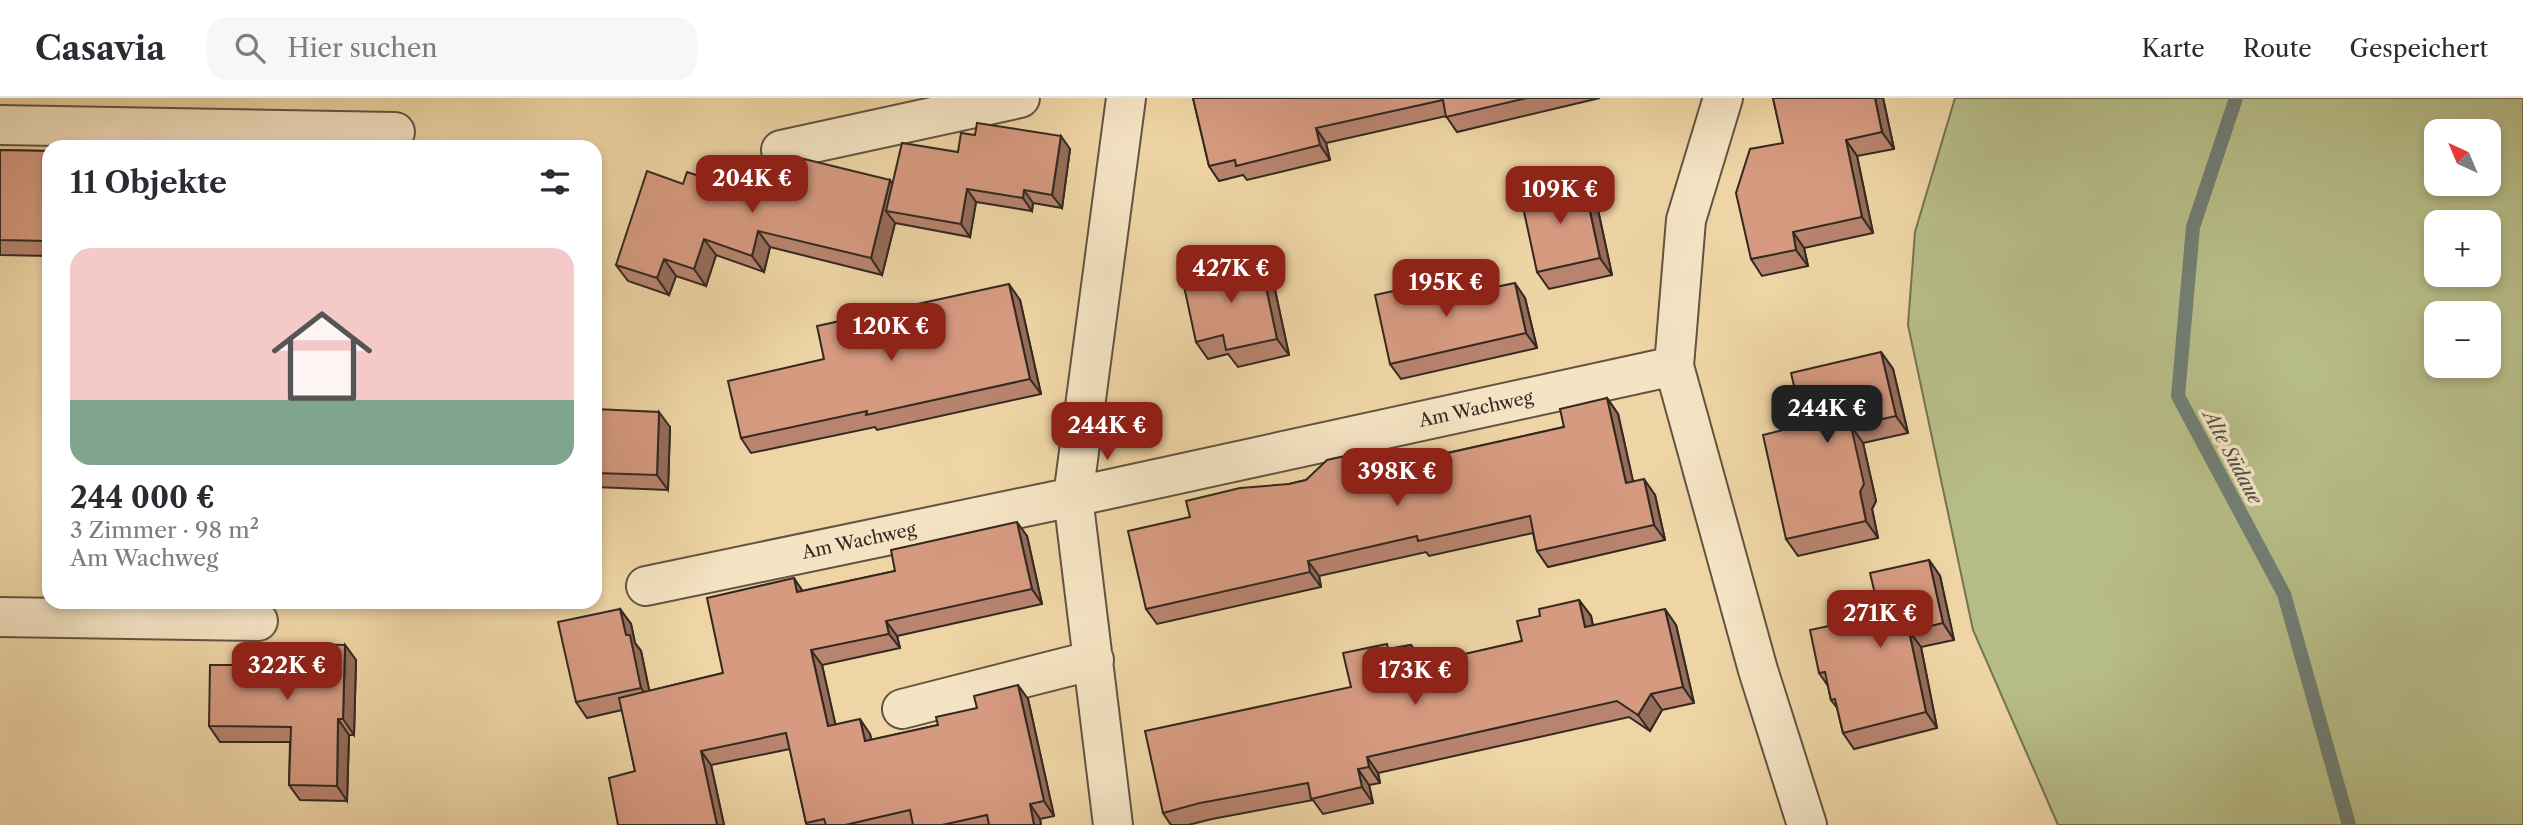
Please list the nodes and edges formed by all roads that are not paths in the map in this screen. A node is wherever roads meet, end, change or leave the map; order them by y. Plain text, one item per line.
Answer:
1 (1020, 98) edge
2 (1126, 98) edge
3 (1723, 98) edge
4 (0, 125) edge
5 (395, 132) dead end
6 (781, 150) dead end
7 (1674, 366) junction
8 (1073, 497) junction
9 (646, 586) dead end
10 (0, 617) edge
11 (258, 621) dead end
12 (1094, 660) junction
13 (902, 709) dead end
14 (1113, 825) edge
15 (1807, 825) edge

1 - 6 street
2 - 8 street
3 - 7 street
4 - 5 street
7 - 8 street, Am Wachweg
7 - 15 street
8 - 9 street, Am Wachweg
8 - 12 street
10 - 11 street
12 - 13 street
12 - 14 street

